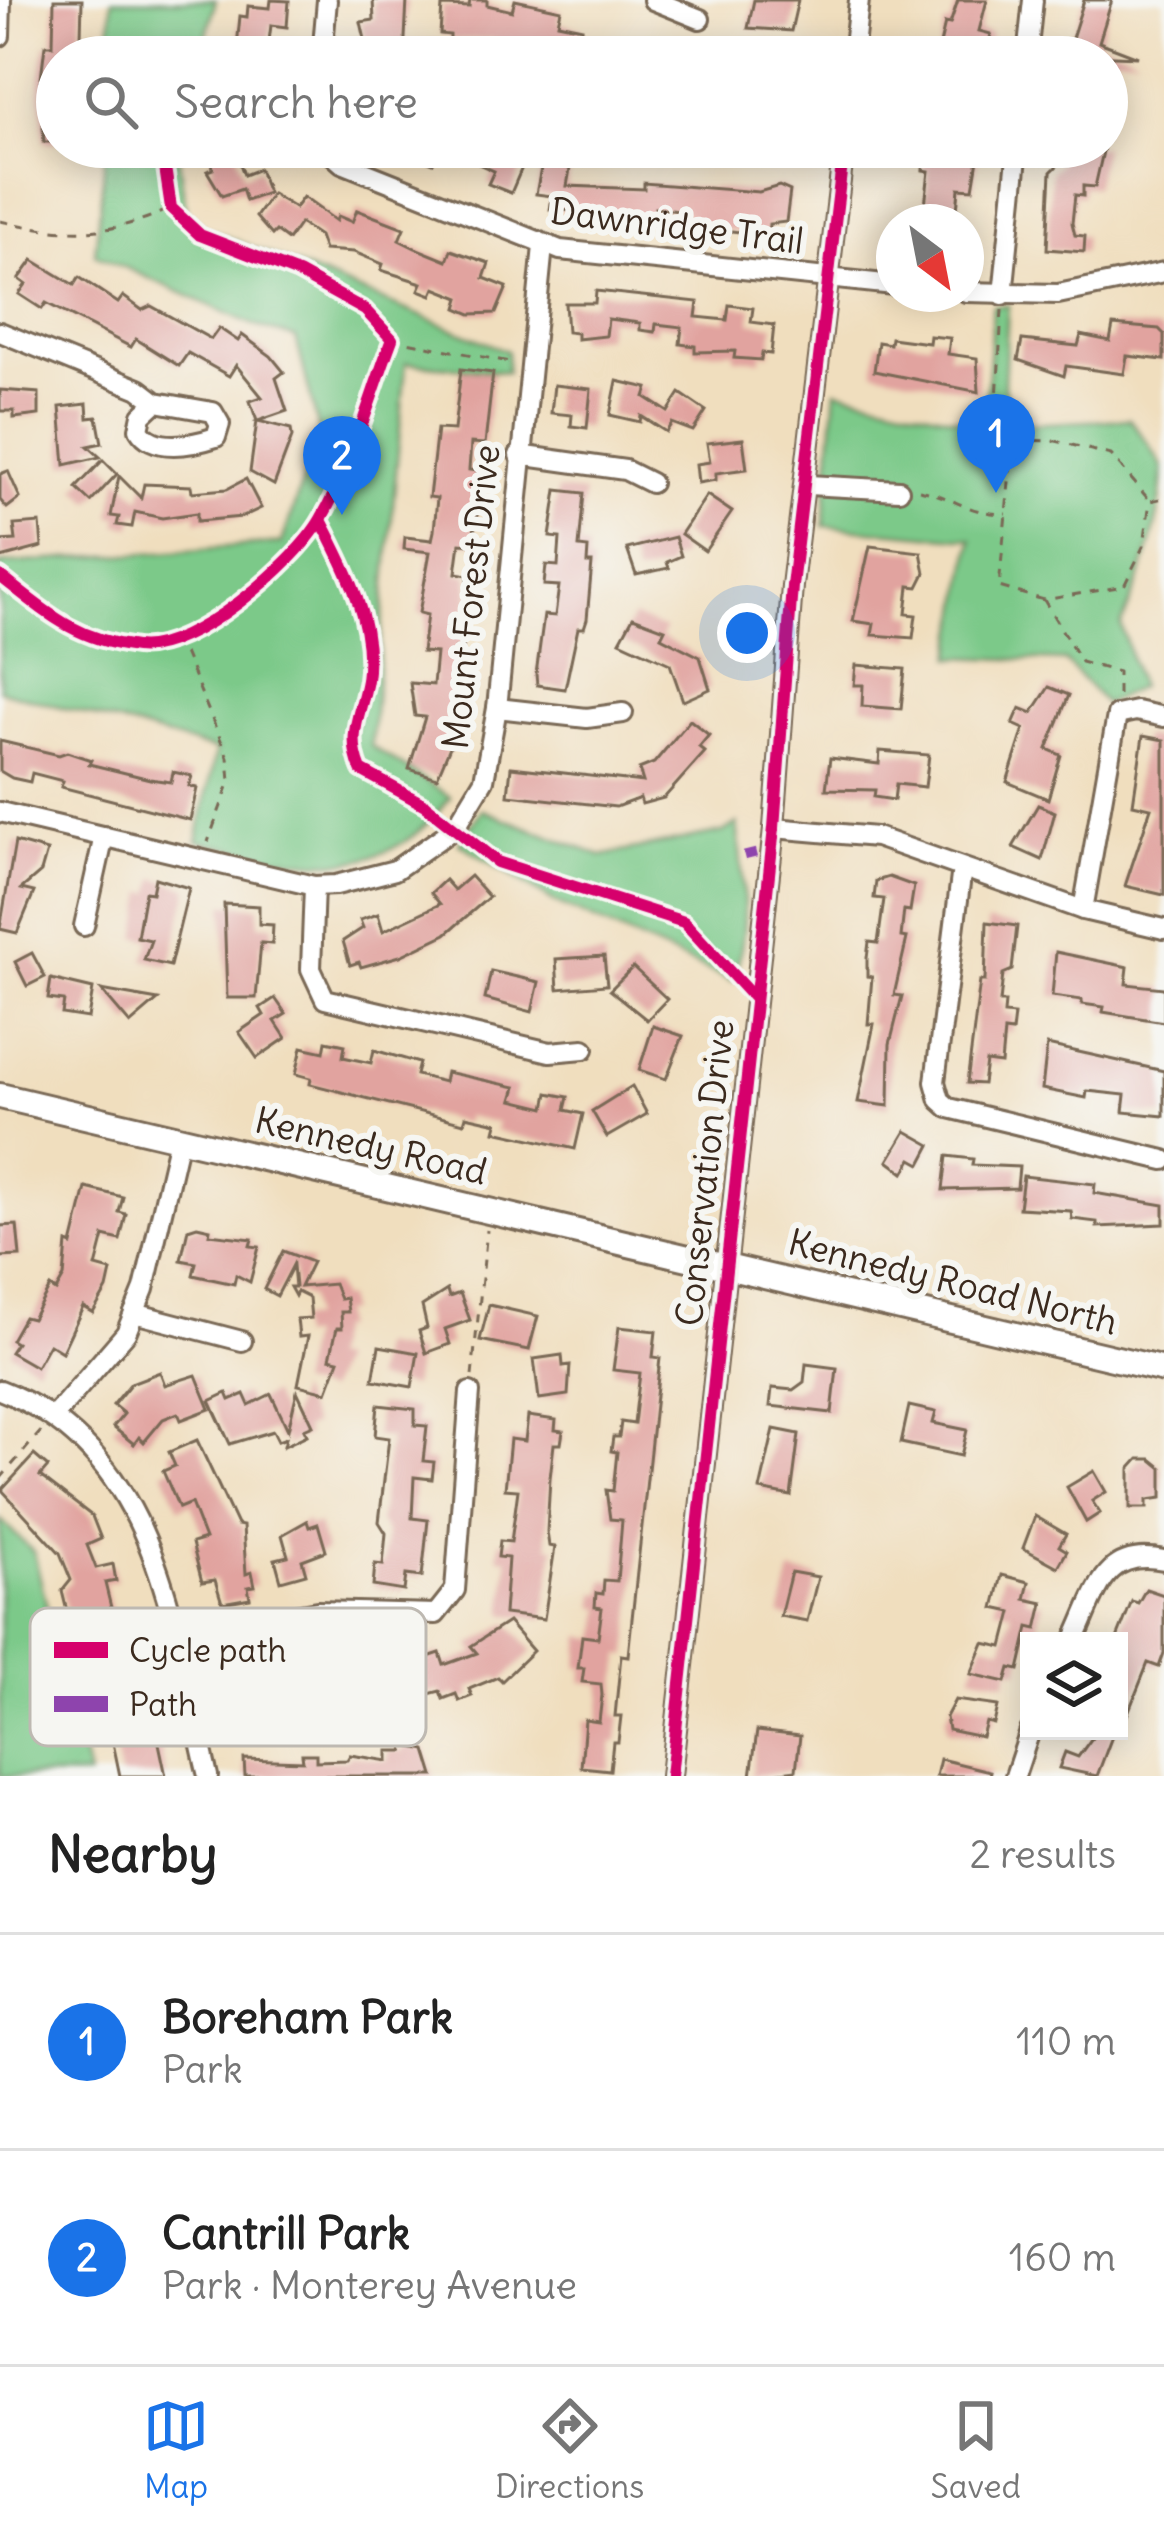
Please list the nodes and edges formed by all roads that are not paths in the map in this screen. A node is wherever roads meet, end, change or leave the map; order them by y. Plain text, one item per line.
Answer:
1 (1, 0) edge
2 (327, 0) edge
3 (653, 0) edge
4 (860, 0) edge
5 (1033, 0) edge
6 (700, 19) dead end
7 (0, 36) edge
8 (324, 36) edge
9 (856, 36) edge
10 (1029, 36) edge
11 (355, 168) edge
12 (841, 168) edge
13 (1016, 168) edge
14 (543, 246) junction
15 (1164, 272) edge
16 (828, 279) junction
17 (876, 283) edge
18 (984, 293) edge
19 (1003, 295) junction
20 (0, 332) edge
21 (156, 403) dead end
22 (519, 455) junction
23 (651, 483) dead end
24 (808, 485) junction
25 (899, 490) road end
26 (497, 708) junction
27 (623, 713) dead end
28 (1164, 716) edge
29 (0, 812) edge
30 (774, 828) junction
31 (104, 836) junction
32 (962, 868) junction
33 (314, 886) junction
34 (1083, 910) junction
35 (84, 926) dead end
36 (1164, 929) edge
37 (584, 1049) dead end
38 (0, 1096) edge
39 (179, 1138) junction
40 (1164, 1160) edge
41 (725, 1264) junction
42 (134, 1313) junction
43 (242, 1341) dead end
44 (1164, 1370) edge
45 (0, 1390) edge
46 (470, 1392) road end
47 (55, 1415) junction
48 (1164, 1560) edge
49 (167, 1608) edge
50 (426, 1614) edge
51 (1079, 1632) edge
52 (1027, 1740) edge
53 (201, 1746) edge
54 (208, 1776) edge
55 (671, 1776) edge
56 (1015, 1776) edge

1 - 7 street
2 - 8 street
3 - 6 street
4 - 9 street
5 - 10 street
11 - 14 street, Dawnridge Trail
12 - 16 street, Conservation Drive
13 - 19 street
14 - 16 street, Dawnridge Trail
14 - 22 street, Mount Forest Drive
15 - 19 street
16 - 17 street, Dawnridge Trail
16 - 24 street, Conservation Drive
18 - 19 street
20 - 21 street
22 - 23 street
22 - 26 street, Mount Forest Drive
24 - 25 street
24 - 30 street, Conservation Drive
26 - 27 street
26 - 33 street, Mount Forest Drive
28 - 34 street
29 - 31 street, Mount Forest Drive
30 - 32 street
30 - 41 street, Conservation Drive
31 - 33 street, Mount Forest Drive
31 - 35 street
32 - 34 street
32 - 40 street
33 - 37 street
34 - 36 street
38 - 39 main road, Kennedy Road
39 - 41 main road, Kennedy Road
39 - 42 street
41 - 44 main road, Kennedy Road North
41 - 55 street, Conservation Drive
42 - 43 street
42 - 47 street
45 - 47 street
46 - 50 street
47 - 49 street
48 - 51 street
52 - 56 street
53 - 54 street

